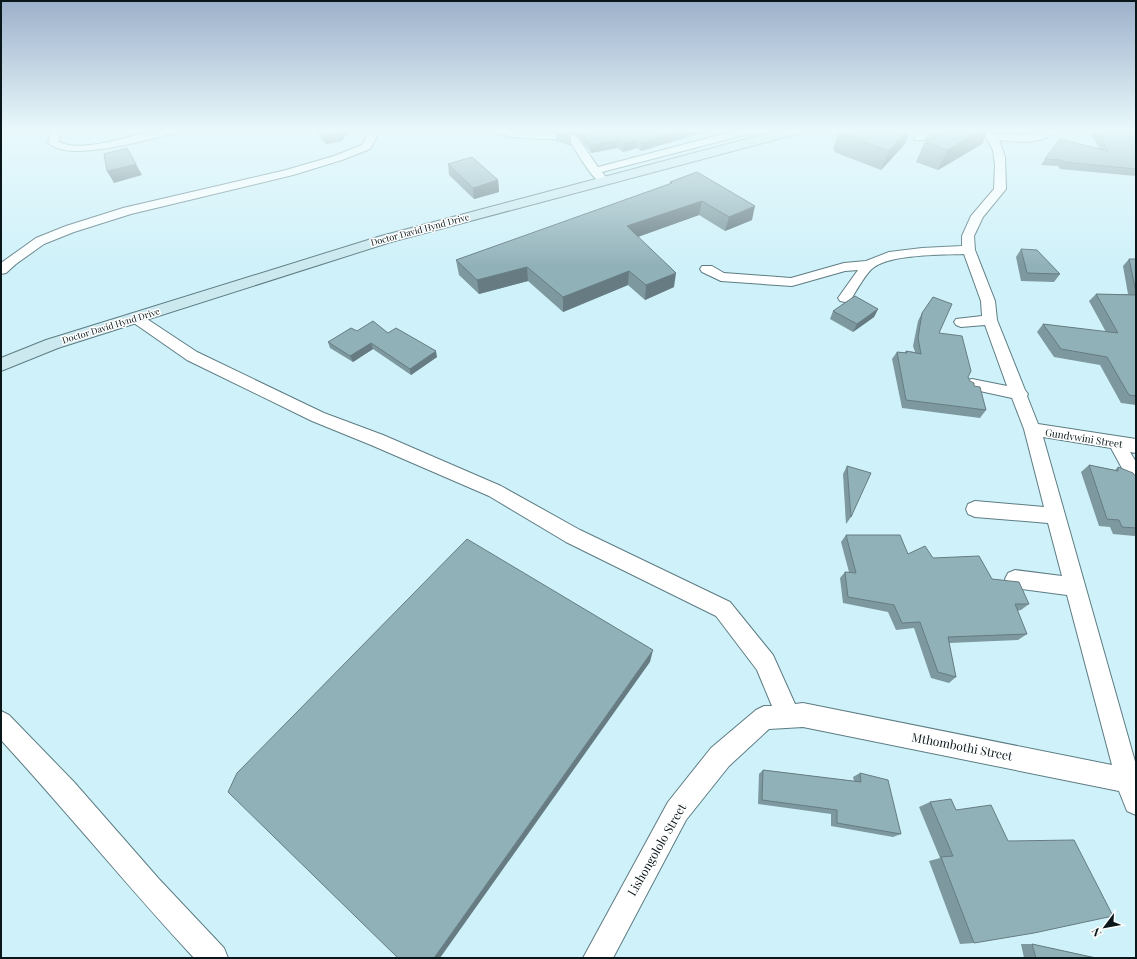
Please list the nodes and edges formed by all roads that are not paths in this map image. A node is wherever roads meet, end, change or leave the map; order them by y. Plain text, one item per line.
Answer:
1 (277, 176) edge
2 (598, 176) edge
3 (1000, 176) edge
4 (970, 250) junction
5 (868, 265) junction
6 (707, 269) dead end
7 (1, 270) edge
8 (845, 298) dead end
9 (136, 318) junction
10 (990, 320) junction
11 (961, 322) dead end
12 (52, 344) junction
13 (1, 355) edge
14 (1, 366) edge
15 (972, 384) edge
16 (1020, 394) junction
17 (1032, 429) junction
18 (1117, 443) junction
19 (1136, 446) edge
20 (1135, 476) edge
21 (975, 509) dead end
22 (1056, 516) junction
23 (1015, 579) dead end
24 (1075, 587) junction
25 (788, 716) junction
26 (1, 723) edge
27 (1133, 788) edge
28 (214, 958) edge
29 (597, 958) edge

1 - 7 street
2 - 9 main road, Doctor David Hynd Drive
3 - 4 street
4 - 5 street
4 - 10 street
5 - 6 street
5 - 8 street
9 - 12 main road, Doctor David Hynd Drive
9 - 25 street
10 - 11 street
10 - 16 street
12 - 13 main road, Doctor David Hynd Drive
12 - 14 main road, Doctor David Hynd Drive
15 - 16 street
16 - 17 street
17 - 18 street, Gundvwini Street
17 - 22 street
18 - 19 street, Gundvwini Street
18 - 20 street
21 - 22 street
22 - 24 street
23 - 24 street
24 - 27 street
25 - 27 street, Mthombothi Street
25 - 29 street, Lishongololo Street
26 - 28 street

